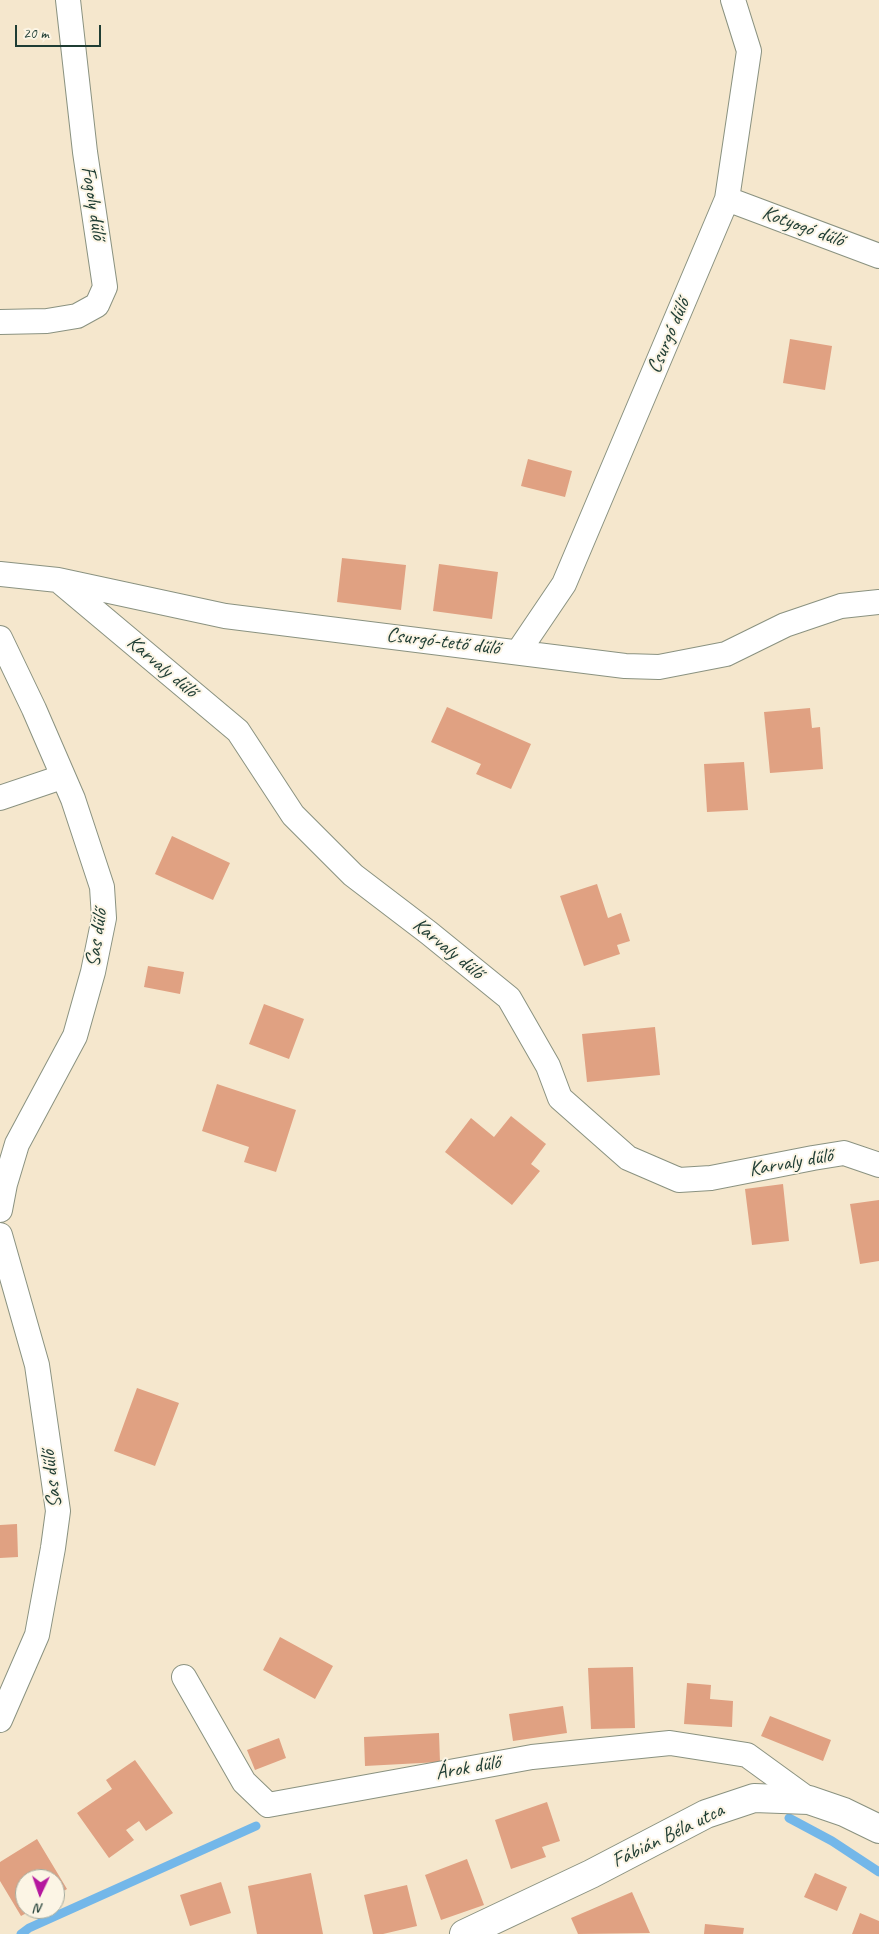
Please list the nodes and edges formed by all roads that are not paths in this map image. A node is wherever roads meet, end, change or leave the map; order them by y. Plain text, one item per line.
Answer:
1 (68, 0) edge
2 (733, 0) edge
3 (728, 199) junction
4 (879, 256) edge
5 (0, 322) edge
6 (0, 574) edge
7 (58, 580) junction
8 (879, 602) edge
9 (0, 638) edge
10 (518, 652) junction
11 (62, 777) junction
12 (0, 798) edge
13 (879, 1165) edge
14 (0, 1210) edge
15 (0, 1235) edge
16 (184, 1677) dead end
17 (0, 1720) edge
18 (809, 1800) junction
19 (879, 1829) edge
20 (464, 1934) edge

1 - 5 street, Fogoly dűlő
2 - 3 street, Csurgó dűlő
3 - 4 street, Kotyogó dűlő
3 - 10 street, Csurgó dűlő
6 - 7 street, Csurgó-tető dűlő
7 - 10 street, Csurgó-tető dűlő
7 - 13 street, Karvaly dűlő
8 - 10 street, Csurgó-tető dűlő
9 - 11 street, Sas dűlő
11 - 12 street
11 - 14 street, Sas dűlő
15 - 17 street, Sas dűlő
16 - 18 street, Árok dűlő
18 - 19 street, Fábián Béla utca
18 - 20 street, Fábián Béla utca

